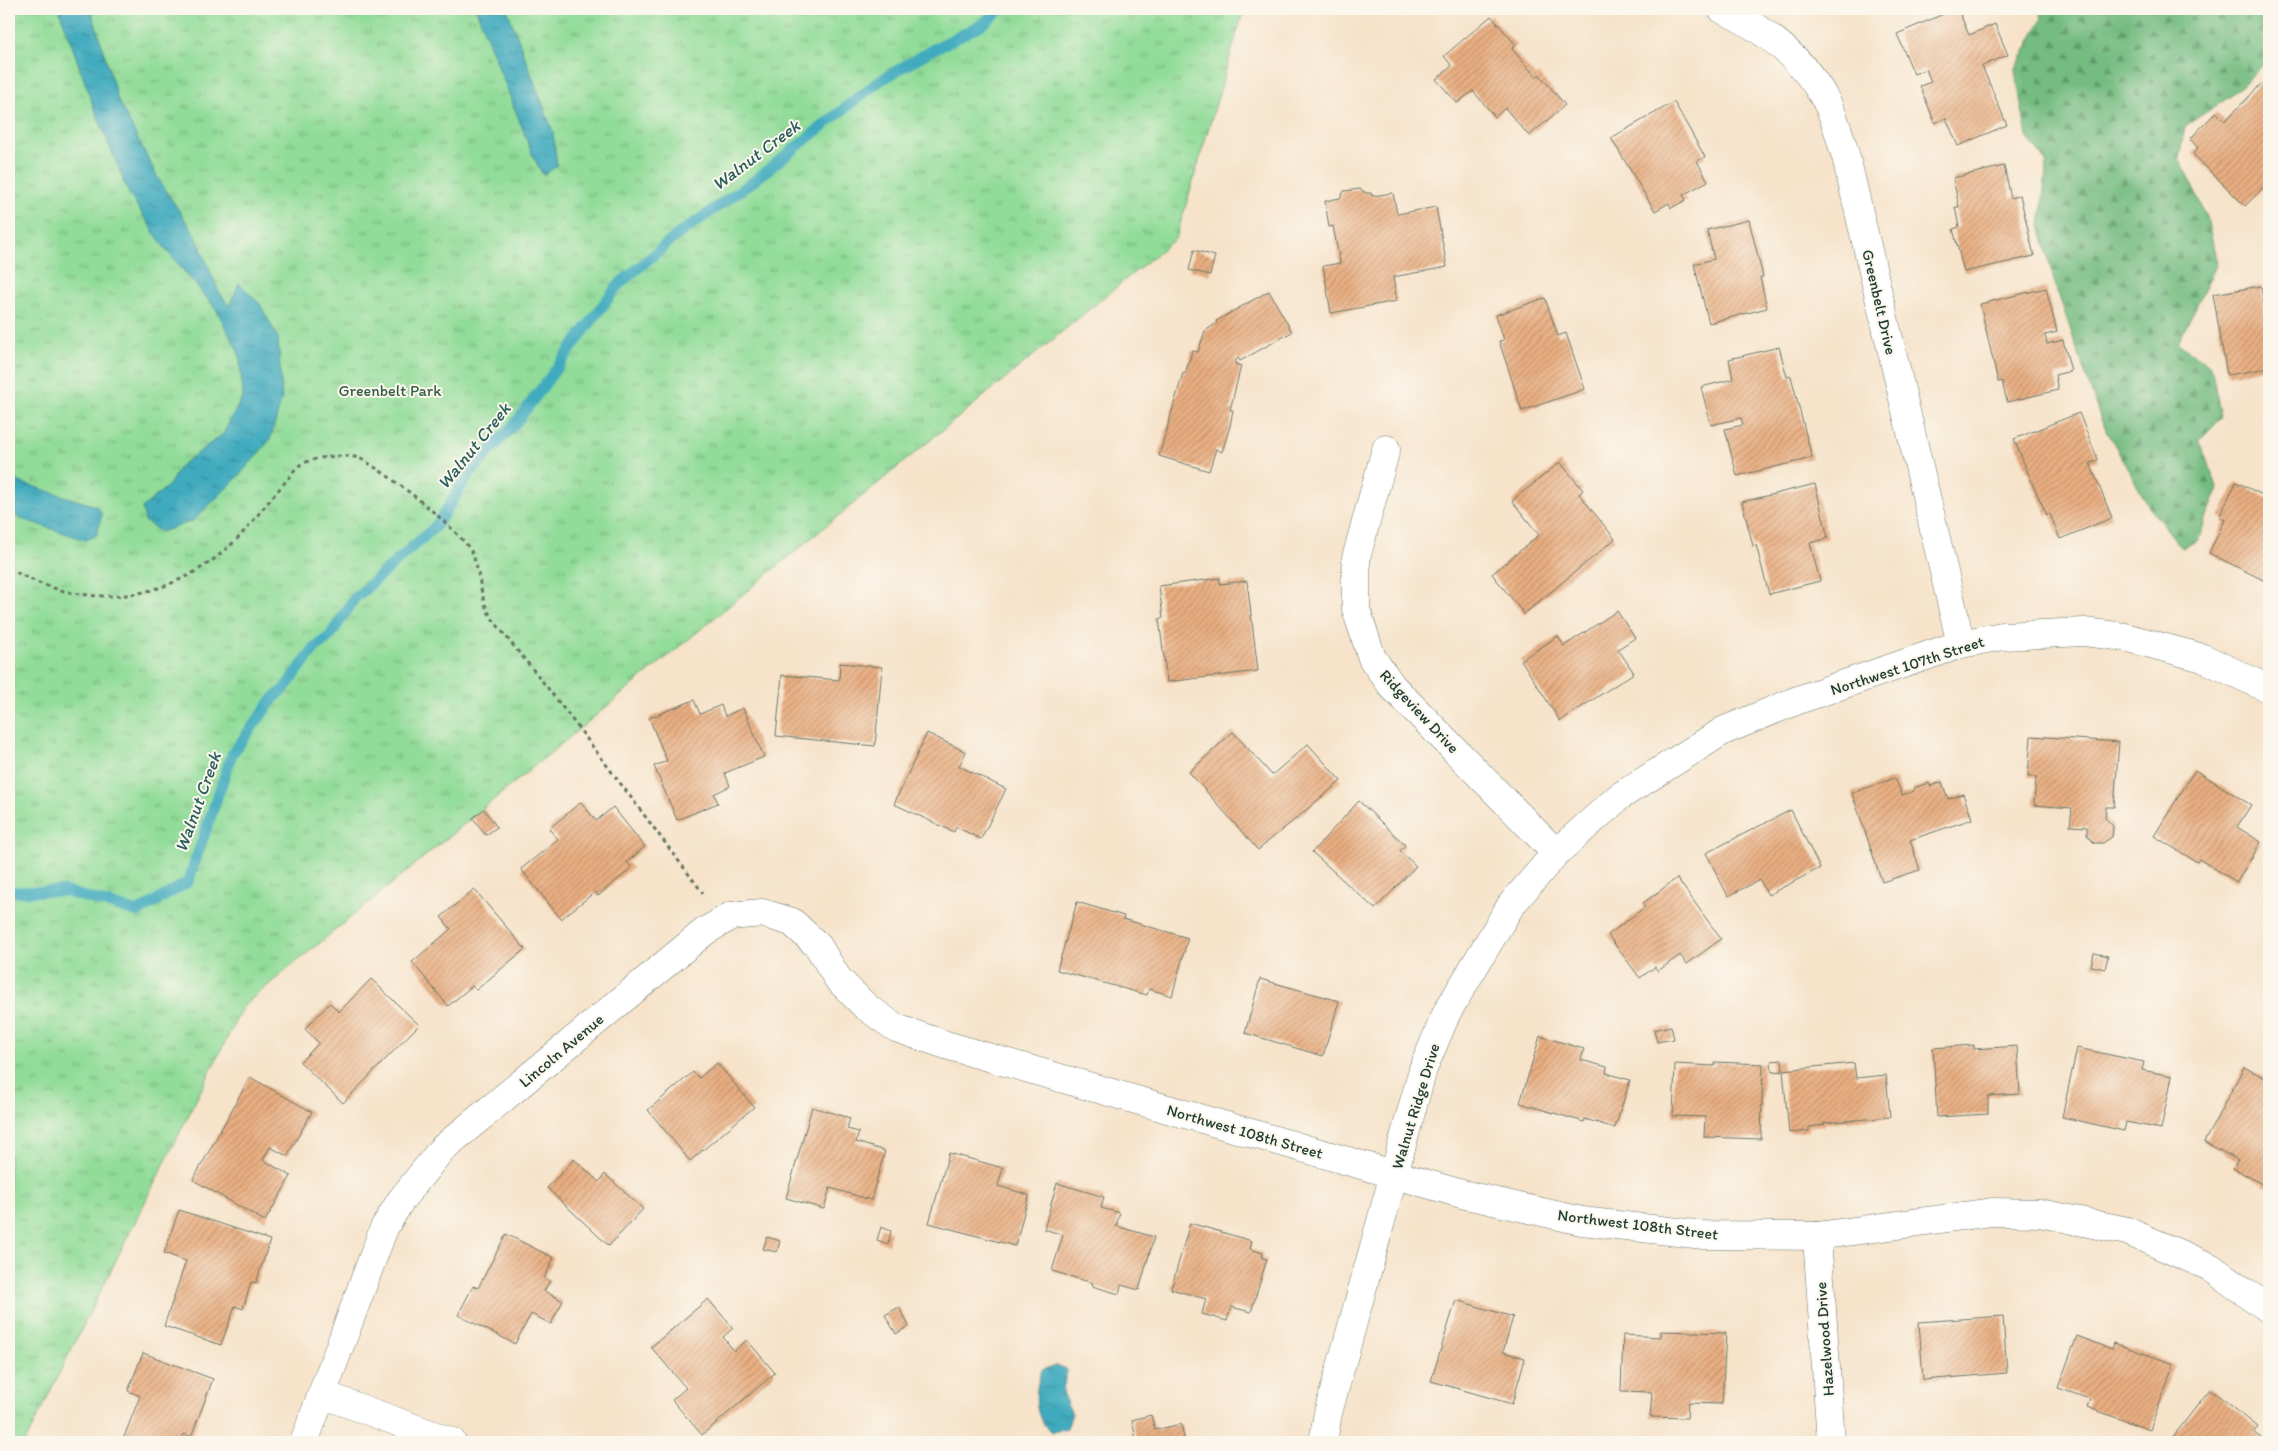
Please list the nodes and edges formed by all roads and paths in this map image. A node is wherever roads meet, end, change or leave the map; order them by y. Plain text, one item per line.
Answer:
1 (1722, 9) edge
2 (1386, 449) dead end
3 (9, 568) edge
4 (1961, 644) junction
5 (2269, 689) edge
6 (1697, 747) joint
7 (1556, 853) junction
8 (724, 920) junction
9 (946, 1045) joint
10 (1394, 1173) junction
11 (1817, 1236) junction
12 (2269, 1309) edge
13 (322, 1394) junction
14 (304, 1442) edge
15 (452, 1442) edge
16 (1323, 1442) edge
17 (1831, 1442) edge

1 - 4 street, Greenbelt Drive
2 - 7 street, Ridgeview Drive
3 - 8 path
4 - 5 street, Northwest 107th Street
4 - 6 street, Northwest 107th Street
6 - 7 street, Walnut Ridge Drive
7 - 10 street, Walnut Ridge Drive
8 - 9 street, Lincoln Avenue
8 - 13 street, Lincoln Avenue
9 - 10 street, Northwest 108th Street
10 - 11 street, Northwest 108th Street
10 - 16 street, Walnut Ridge Drive
11 - 12 street, Northwest 108th Street
11 - 17 street, Hazelwood Drive
13 - 14 street, Lincoln Avenue
13 - 15 street

